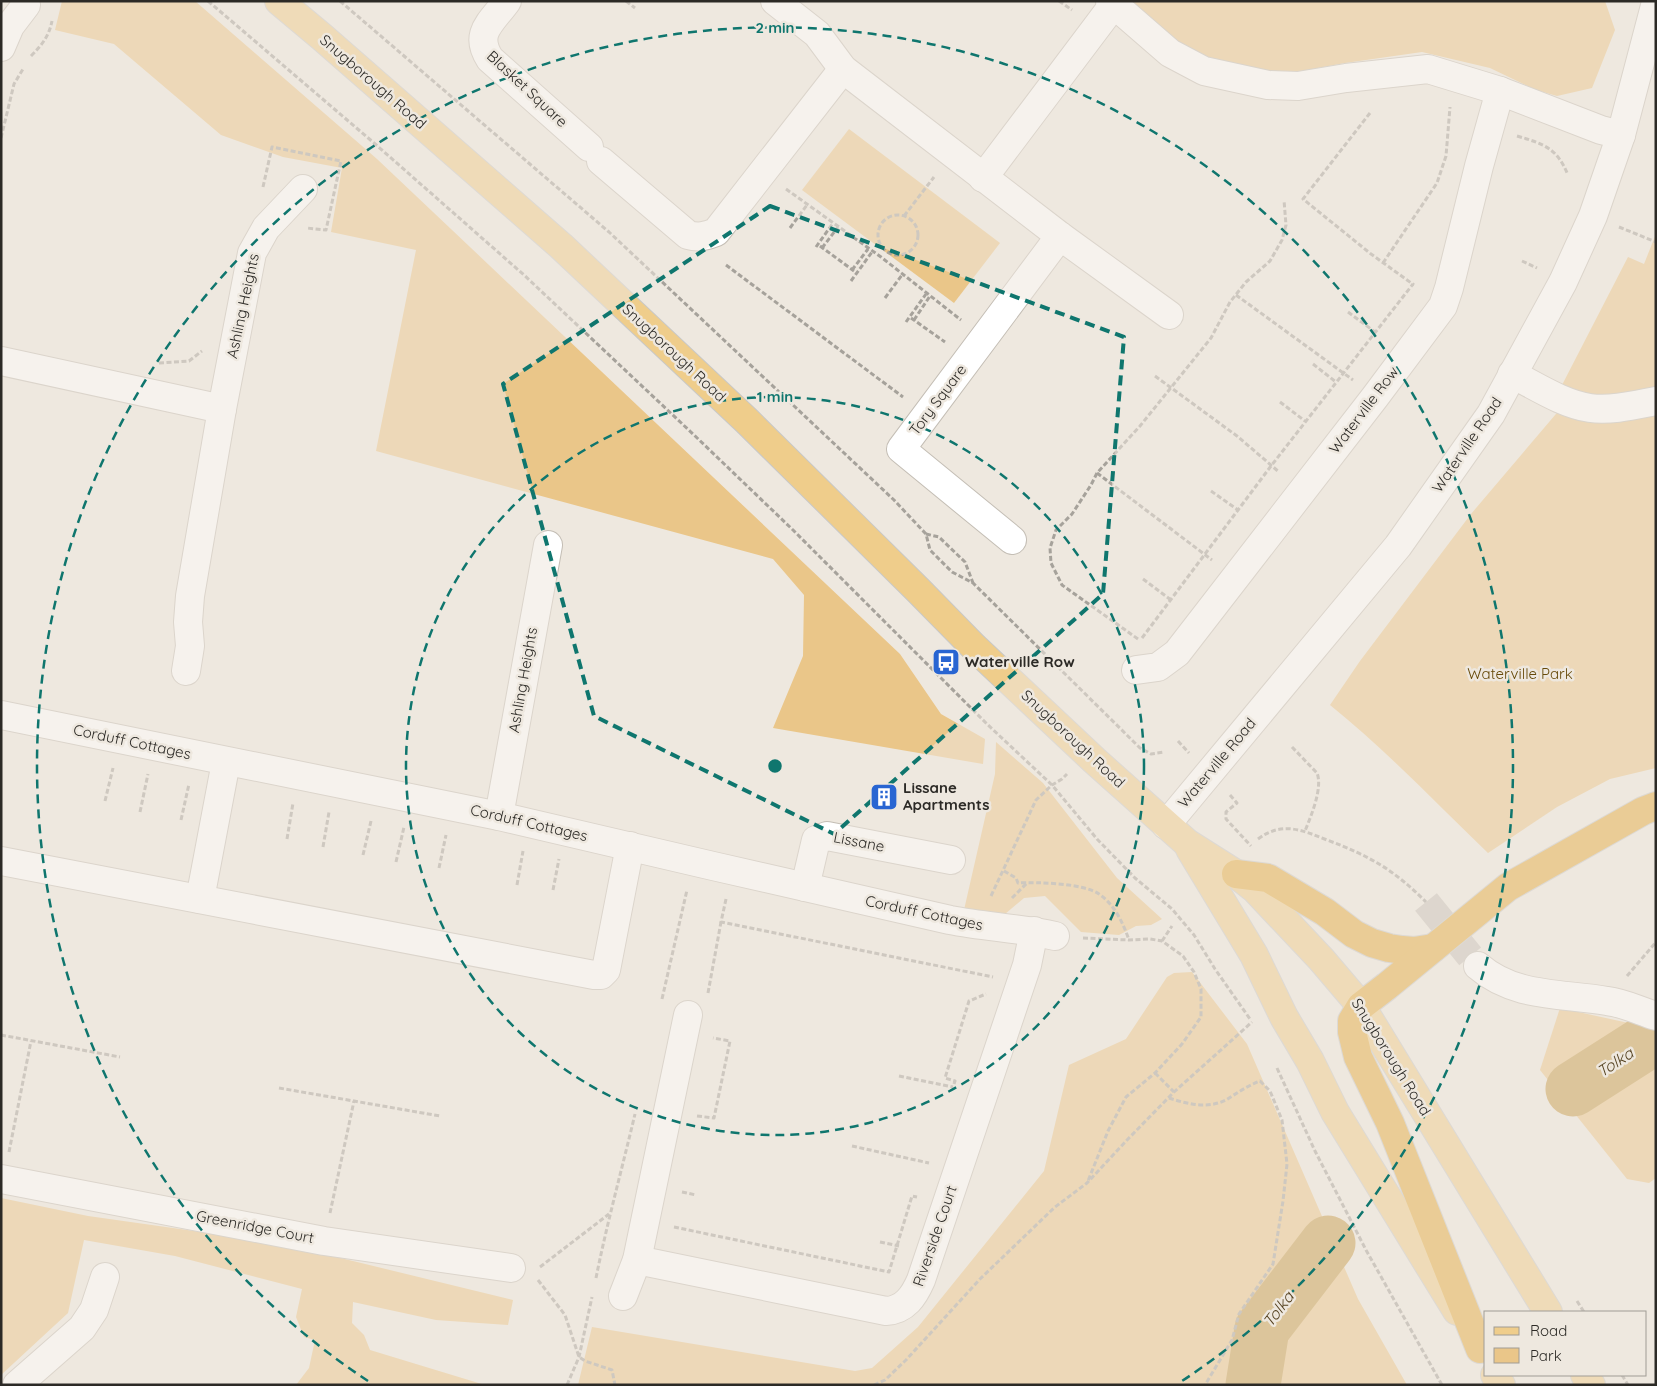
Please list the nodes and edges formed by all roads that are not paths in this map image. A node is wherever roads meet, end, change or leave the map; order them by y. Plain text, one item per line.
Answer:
1 (279, 1) edge
2 (507, 1) edge
3 (775, 1) edge
4 (1656, 2) edge
5 (1112, 3) edge
6 (26, 5) dead end
7 (1, 47) edge
8 (843, 69) junction
9 (1500, 91) junction
10 (1621, 135) junction
11 (983, 178) junction
12 (303, 189) dead end
13 (1060, 236) junction
14 (1169, 315) dead end
15 (1, 361) edge
16 (1512, 374) junction
17 (1656, 401) edge
18 (222, 409) junction
19 (1012, 540) dead end
20 (548, 545) dead end
21 (1136, 670) dead end
22 (186, 671) dead end
23 (1, 715) edge
24 (226, 762) junction
25 (1656, 806) edge
26 (499, 816) junction
27 (1166, 825) junction
28 (1186, 843) junction
29 (630, 846) junction
30 (951, 860) dead end
31 (1, 861) edge
32 (1236, 874) junction
33 (805, 887) junction
34 (200, 899) junction
35 (1044, 934) joint
36 (1433, 948) junction
37 (1478, 966) tunnel mouth
38 (1361, 1006) junction
39 (697, 1008) road end
40 (1650, 1014) edge
41 (3, 1179) edge
42 (637, 1260) junction
43 (511, 1268) dead end
44 (105, 1277) dead end
45 (623, 1296) dead end
46 (1547, 1311) edge
47 (1483, 1354) edge
48 (17, 1385) edge

1 - 27 main road, Snugborough Road
2 - 8 street, Blasket Square
3 - 8 street
4 - 10 street, Waterville Road
5 - 9 street
5 - 11 street
6 - 7 street
8 - 11 street
9 - 10 street
9 - 21 street, Waterville Row
10 - 16 street, Waterville Road
11 - 13 street
12 - 18 street, Ashling Heights
13 - 14 street
13 - 19 street, Tory Square
15 - 18 street
16 - 17 street
16 - 27 street, Waterville Road
18 - 22 street, Ashling Heights
20 - 26 street, Ashling Heights
23 - 24 street, Corduff Cottages
24 - 26 street, Corduff Cottages
24 - 34 street
25 - 36 highway
26 - 29 street, Corduff Cottages
27 - 28 main road, Snugborough Road
28 - 32 main road, Snugborough Road
28 - 47 main road, Snugborough Road
29 - 33 street, Corduff Cottages
29 - 34 street
30 - 33 street, Lissane
31 - 34 street
32 - 36 highway
32 - 38 main road, Snugborough Road
33 - 35 street, Corduff Cottages
35 - 42 street, Riverside Court
36 - 38 highway
37 - 40 street
38 - 46 main road, Snugborough Road
38 - 47 highway
39 - 42 street
41 - 43 street, Greenridge Court
42 - 45 street
44 - 48 street

